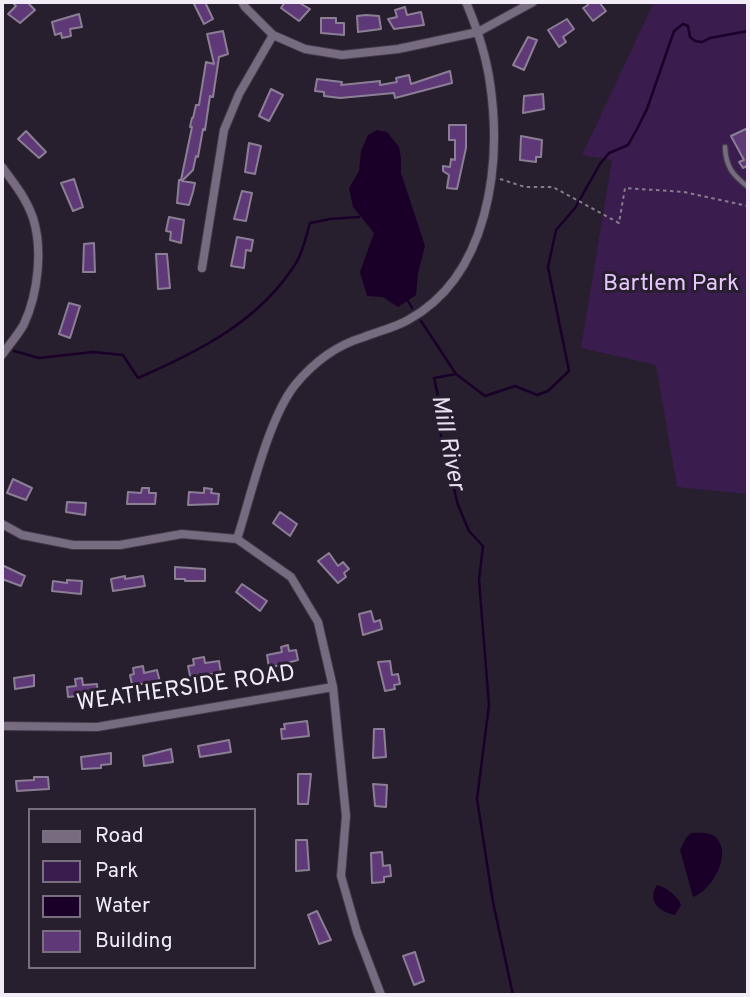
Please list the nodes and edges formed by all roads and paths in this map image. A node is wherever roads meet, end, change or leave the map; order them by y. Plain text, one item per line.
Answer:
1 (242, 2) edge
2 (466, 2) edge
3 (534, 2) edge
4 (478, 32) junction
5 (273, 35) junction
6 (725, 148) dead end
7 (2, 167) edge
8 (491, 177) junction
9 (748, 187) edge
10 (748, 206) edge
11 (202, 268) dead end
12 (2, 355) edge
13 (2, 524) edge
14 (237, 539) junction
15 (333, 687) junction
16 (2, 726) edge
17 (381, 995) edge

1 - 5 street
2 - 4 street
3 - 4 street
4 - 5 street
4 - 8 street
5 - 11 street
6 - 9 lane
7 - 12 street
8 - 10 path
8 - 14 street
13 - 14 street
14 - 15 street
15 - 16 street, WEATHERSIDE ROAD
15 - 17 street

